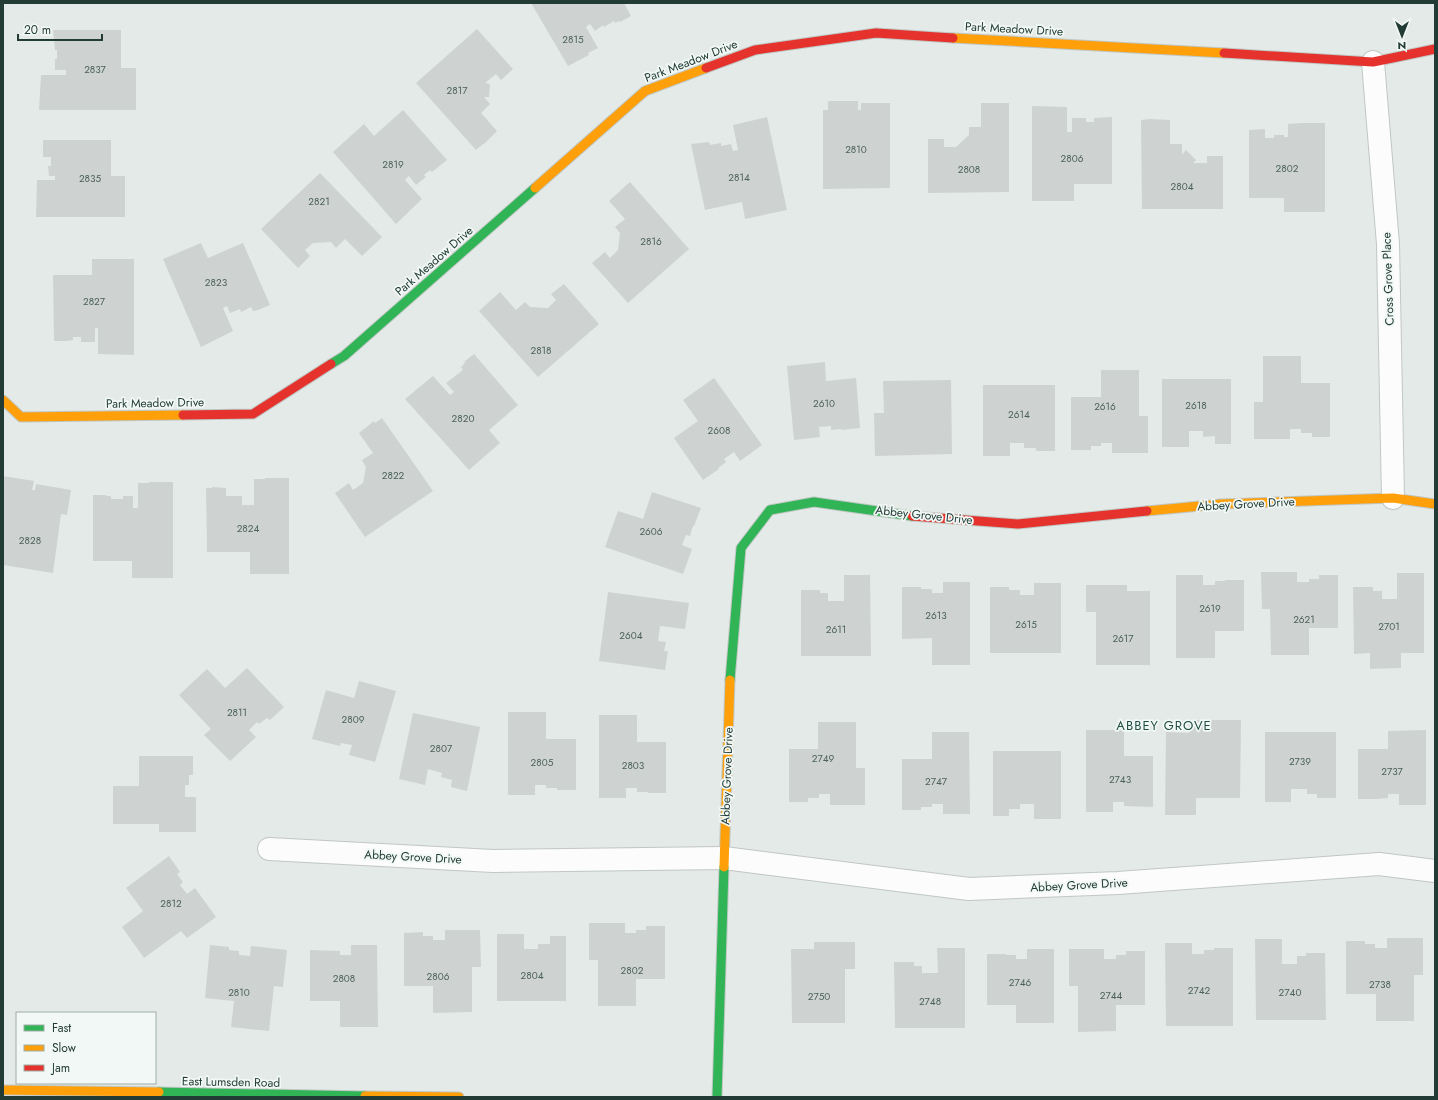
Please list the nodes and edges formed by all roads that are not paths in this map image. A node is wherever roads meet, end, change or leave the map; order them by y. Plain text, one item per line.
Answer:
1 (1435, 49) edge
2 (1373, 62) junction
3 (3, 400) edge
4 (1393, 498) junction
5 (1435, 504) edge
6 (269, 849) dead end
7 (724, 858) junction
8 (1435, 871) edge
9 (3, 1090) edge
10 (459, 1097) edge
11 (717, 1097) edge

1 - 2 street, Park Meadow Drive
2 - 3 street, Park Meadow Drive
2 - 4 street, Cross Grove Place
4 - 5 street, Abbey Grove Drive
4 - 7 street, Abbey Grove Drive
6 - 7 street, Abbey Grove Drive
7 - 8 street, Abbey Grove Drive
7 - 11 street, Abbey Grove Drive
9 - 10 street, East Lumsden Road

